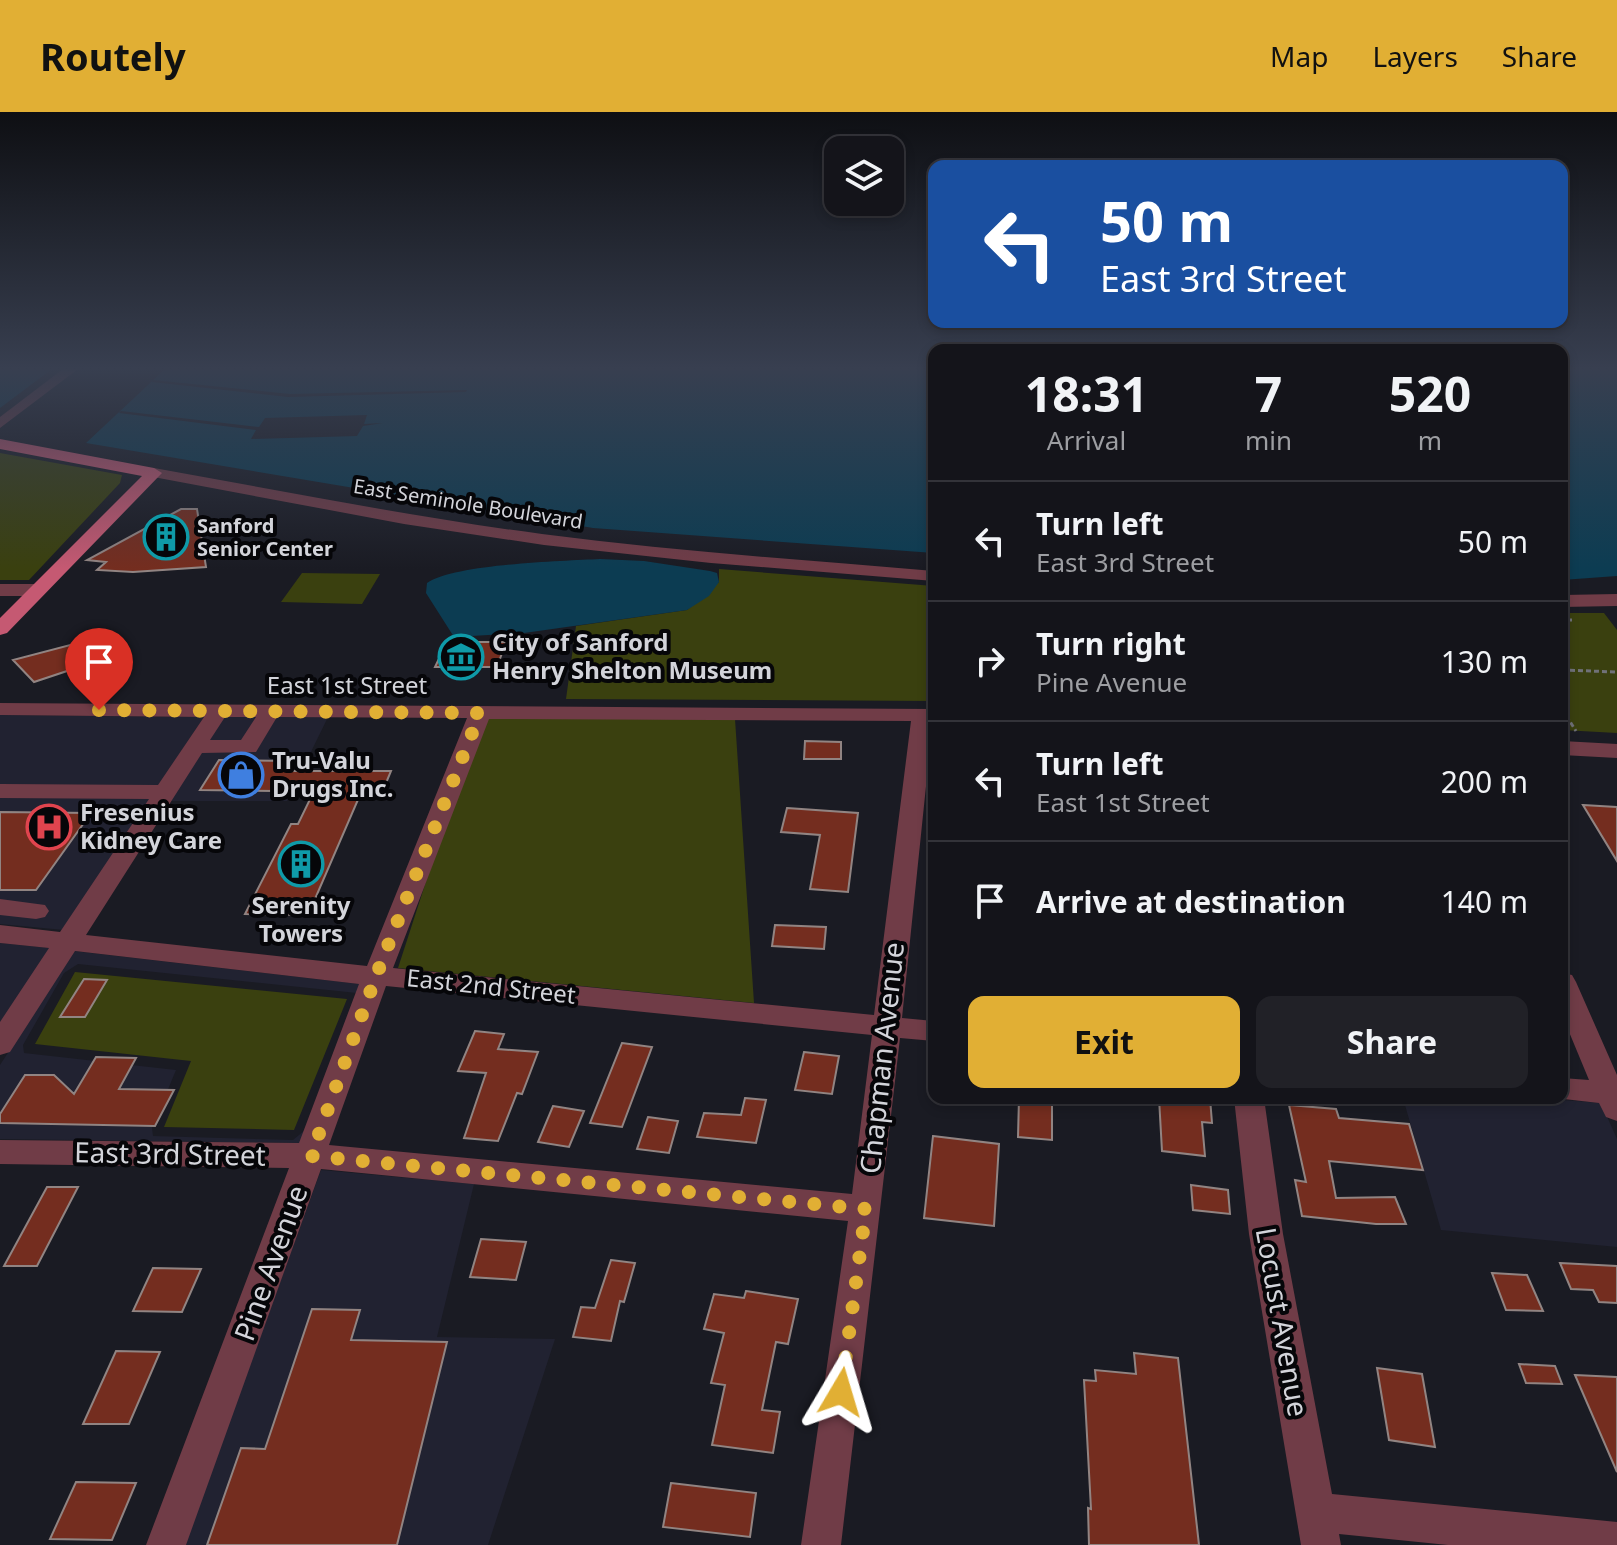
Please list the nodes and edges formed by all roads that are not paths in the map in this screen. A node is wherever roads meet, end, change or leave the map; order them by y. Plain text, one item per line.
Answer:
1 (0, 444) edge
2 (154, 473) junction
3 (928, 575) edge
4 (0, 590) edge
5 (38, 590) junction
6 (1568, 601) edge
7 (1616, 601) edge
8 (0, 629) edge
9 (113, 692) dead end
10 (0, 709) edge
11 (99, 710) junction
12 (218, 711) junction
13 (270, 711) junction
14 (480, 713) junction
15 (928, 714) edge
16 (928, 721) edge
17 (1569, 740) edge
18 (195, 746) junction
19 (1617, 751) edge
20 (0, 791) edge
21 (166, 792) junction
22 (0, 907) edge
23 (36, 911) dead end
24 (0, 934) edge
25 (69, 941) junction
26 (376, 976) junction
27 (1568, 995) edge
28 (885, 1026) junction
29 (928, 1030) edge
30 (0, 1045) edge
31 (1568, 1090) edge
32 (1614, 1098) edge
33 (1250, 1104) edge
34 (0, 1152) edge
35 (311, 1156) junction
36 (866, 1209) junction
37 (1318, 1529) edge
38 (1617, 1542) edge
39 (166, 1545) edge
40 (821, 1545) edge

1 - 2 main road, East Seminole Boulevard
2 - 3 street, East Seminole Boulevard
2 - 5 main road
4 - 5 street
5 - 8 main road
6 - 7 street
9 - 11 street
10 - 11 street, East 1st Street
11 - 12 street, East 1st Street
12 - 13 street, East 1st Street
12 - 18 street
13 - 14 street, East 1st Street
13 - 18 street
14 - 15 street, East 1st Street
14 - 26 street, Pine Avenue
16 - 28 street, Chapman Avenue
17 - 19 street
18 - 21 street
20 - 21 street
21 - 25 street
22 - 23 street
24 - 25 street, East 2nd Street
25 - 26 street, East 2nd Street
25 - 30 street
26 - 28 street, East 2nd Street
26 - 35 street, Pine Avenue
27 - 32 street
28 - 29 street, East 2nd Street
28 - 36 street, Chapman Avenue
31 - 32 street
33 - 37 street, Locust Avenue
34 - 35 street, East 3rd Street
35 - 36 street, East 3rd Street
35 - 39 street, Pine Avenue
36 - 40 street, Chapman Avenue
37 - 38 street

